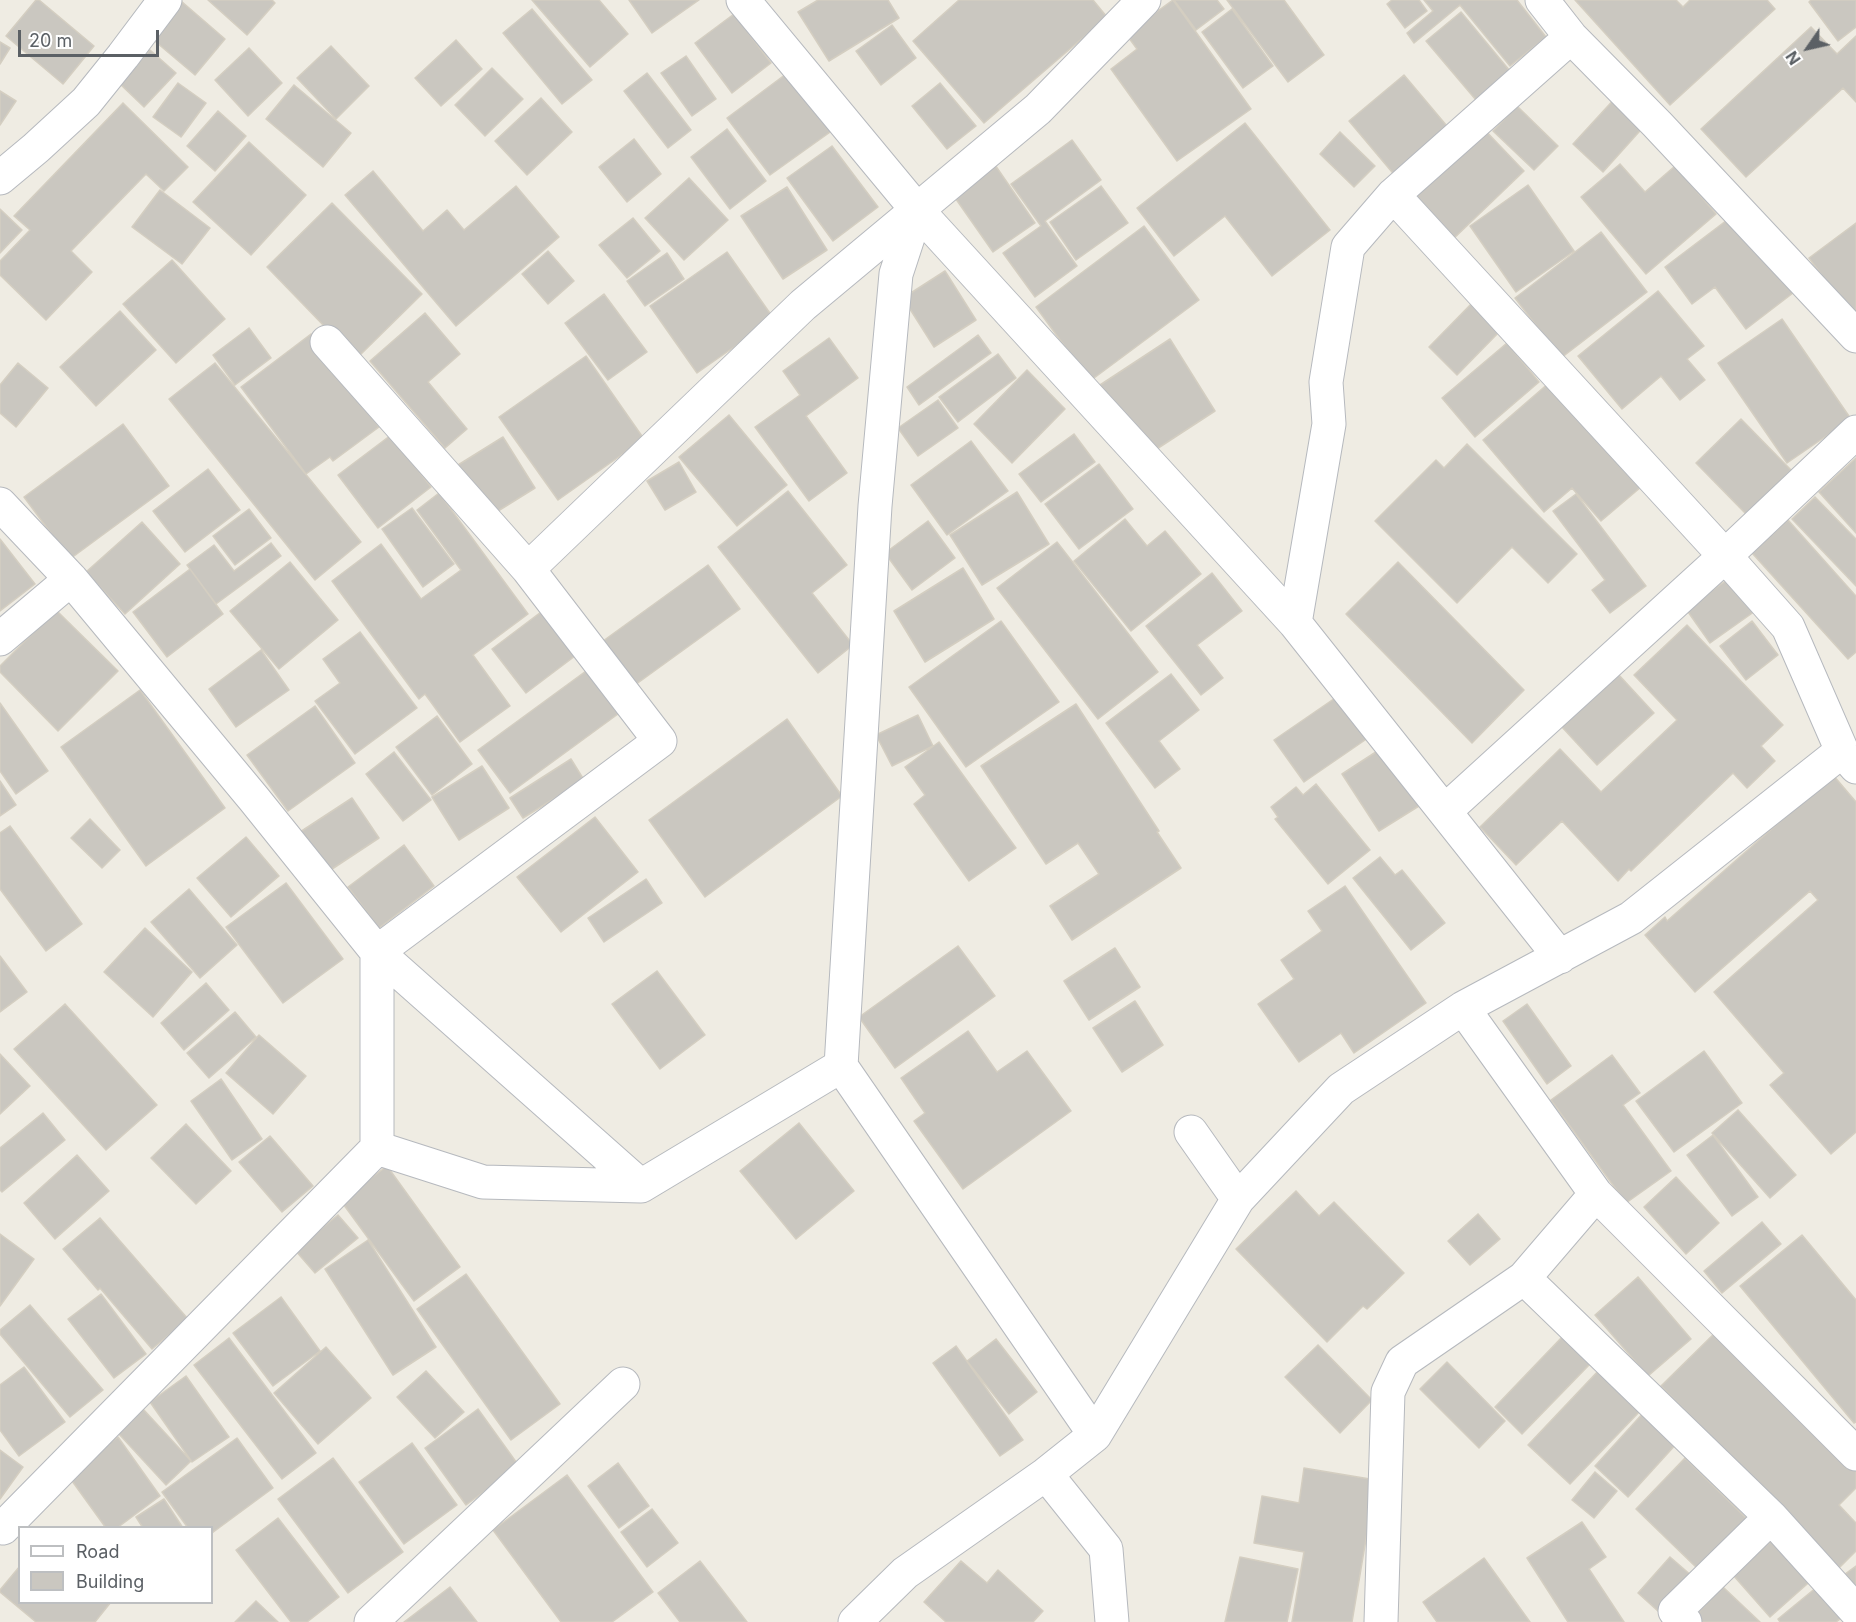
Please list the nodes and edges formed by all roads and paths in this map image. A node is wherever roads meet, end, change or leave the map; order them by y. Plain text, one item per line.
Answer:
1 (165, 0) edge
2 (743, 0) edge
3 (1144, 0) edge
4 (1542, 0) edge
5 (1571, 37) junction
6 (0, 178) edge
7 (1393, 195) junction
8 (917, 210) junction
9 (1856, 336) edge
10 (327, 342) dead end
11 (1856, 432) edge
12 (0, 504) edge
13 (1725, 556) junction
14 (528, 569) junction
15 (71, 579) junction
16 (1295, 623) junction
17 (0, 639) edge
18 (1849, 759) edge
19 (1445, 811) junction
20 (377, 952) junction
21 (1560, 957) junction
22 (1463, 1008) junction
23 (841, 1066) junction
24 (1191, 1132) dead end
25 (377, 1148) junction
26 (641, 1186) junction
27 (1596, 1194) junction
28 (1238, 1199) junction
29 (1524, 1278) junction
30 (623, 1384) dead end
31 (1095, 1435) junction
32 (1856, 1454) edge
33 (1047, 1474) junction
34 (1771, 1517) junction
35 (0, 1526) edge
36 (1856, 1611) edge
37 (371, 1622) edge
38 (855, 1622) edge
39 (1112, 1622) edge
40 (1381, 1622) edge
41 (1685, 1622) edge

1 - 6 street
2 - 8 street
3 - 8 street
4 - 5 street
5 - 7 street
5 - 9 street
7 - 13 street
7 - 16 street
8 - 14 street
8 - 16 street
8 - 23 street
10 - 14 street
11 - 13 street
12 - 15 street
13 - 18 street
13 - 19 street
14 - 20 street
15 - 17 street
15 - 20 street
16 - 19 street
18 - 21 street
19 - 21 street
20 - 25 street
20 - 26 street
21 - 22 street
22 - 27 street
22 - 28 street
23 - 26 street
23 - 31 street
24 - 28 street
25 - 26 street
25 - 35 street
27 - 29 street
27 - 32 street
28 - 31 street
29 - 34 street
29 - 40 street
30 - 37 street
31 - 33 street
33 - 38 street
33 - 39 street
34 - 36 street
34 - 41 street

